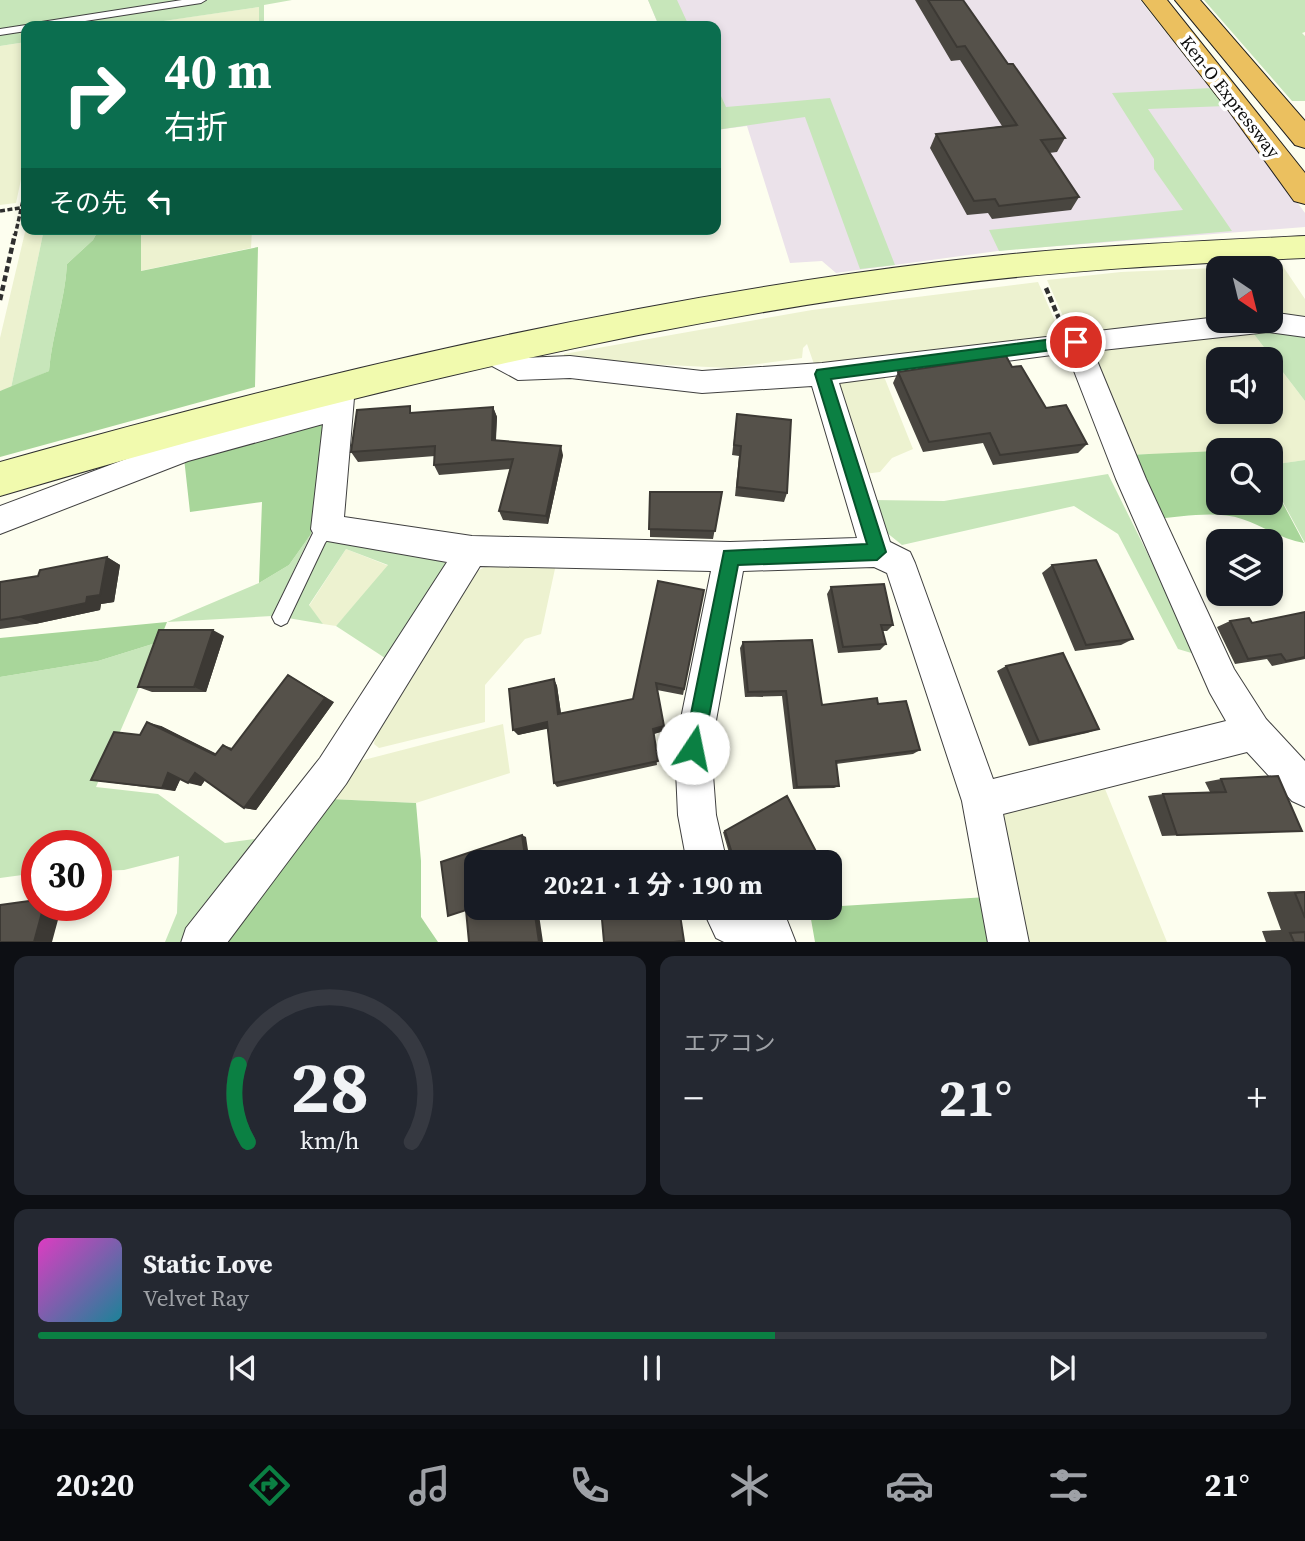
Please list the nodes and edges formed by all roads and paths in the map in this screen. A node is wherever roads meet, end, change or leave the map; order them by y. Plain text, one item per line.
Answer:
1 (201, 0) edge
2 (1154, 0) edge
3 (1187, 0) edge
4 (67, 21) edge
5 (21, 29) edge
6 (0, 32) edge
7 (1305, 139) edge
8 (1305, 194) edge
9 (21, 208) edge
10 (0, 211) edge
11 (21, 220) edge
12 (1305, 247) edge
13 (1035, 264) junction
14 (0, 300) edge
15 (1305, 327) edge
16 (1076, 342) junction
17 (489, 352) junction
18 (822, 374) junction
19 (340, 397) junction
20 (0, 479) edge
21 (0, 520) edge
22 (327, 529) junction
23 (472, 551) junction
24 (877, 552) junction
25 (730, 557) junction
26 (281, 617) dead end
27 (1253, 732) junction
28 (1305, 788) edge
29 (981, 801) junction
30 (704, 850) edge
31 (728, 920) edge
32 (202, 942) edge
33 (776, 942) edge
34 (1009, 942) edge

1 - 4 lane
2 - 8 highway, Ken-O Expressway
3 - 7 highway, Ken-O Expressway
5 - 6 lane
9 - 10 path
11 - 14 path
12 - 13 street
13 - 16 path
13 - 17 street
15 - 16 street
16 - 18 street
16 - 27 street
17 - 18 street
17 - 19 street
18 - 24 street
19 - 20 street
19 - 21 street
19 - 22 street
22 - 23 street
22 - 26 lane
23 - 25 street
23 - 32 street
24 - 25 street
24 - 29 street
25 - 30 street
27 - 28 street
27 - 29 street
29 - 34 street
31 - 33 street

